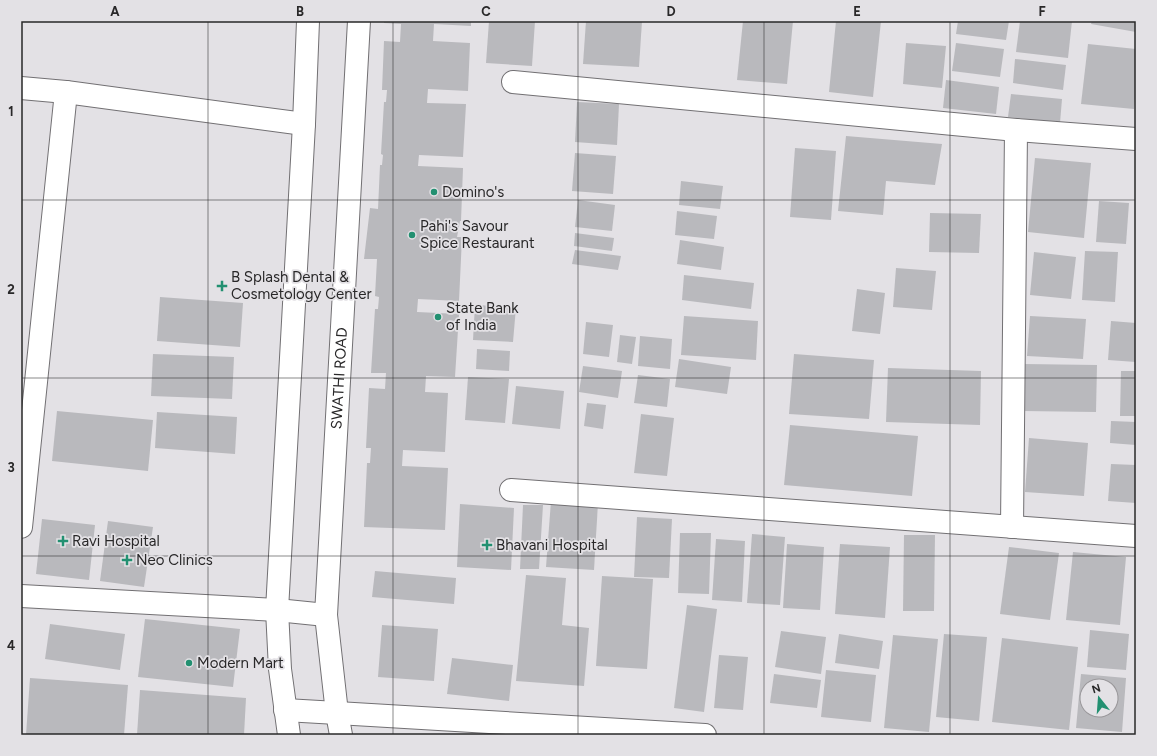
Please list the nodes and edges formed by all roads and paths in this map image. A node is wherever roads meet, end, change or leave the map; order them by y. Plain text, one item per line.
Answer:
1 (308, 21) edge
2 (359, 21) edge
3 (513, 82) dead end
4 (21, 88) edge
5 (66, 92) junction
6 (304, 124) junction
7 (1016, 130) junction
8 (1136, 139) edge
9 (510, 490) dead end
10 (21, 527) edge
11 (1012, 527) junction
12 (1136, 536) edge
13 (21, 596) edge
14 (277, 610) junction
15 (326, 615) junction
16 (285, 710) junction
17 (337, 713) junction
18 (289, 735) edge
19 (341, 735) edge
20 (705, 735) edge

1 - 6 street
2 - 15 street, SWATHI ROAD
3 - 7 street
4 - 5 street
5 - 6 street
5 - 10 street
6 - 14 street
7 - 8 street
7 - 11 street
9 - 11 street
11 - 12 street
13 - 14 street
14 - 15 street
14 - 16 street
15 - 17 street, SWATHI ROAD
16 - 17 street
16 - 18 street
17 - 19 street, SWATHI ROAD
17 - 20 street

